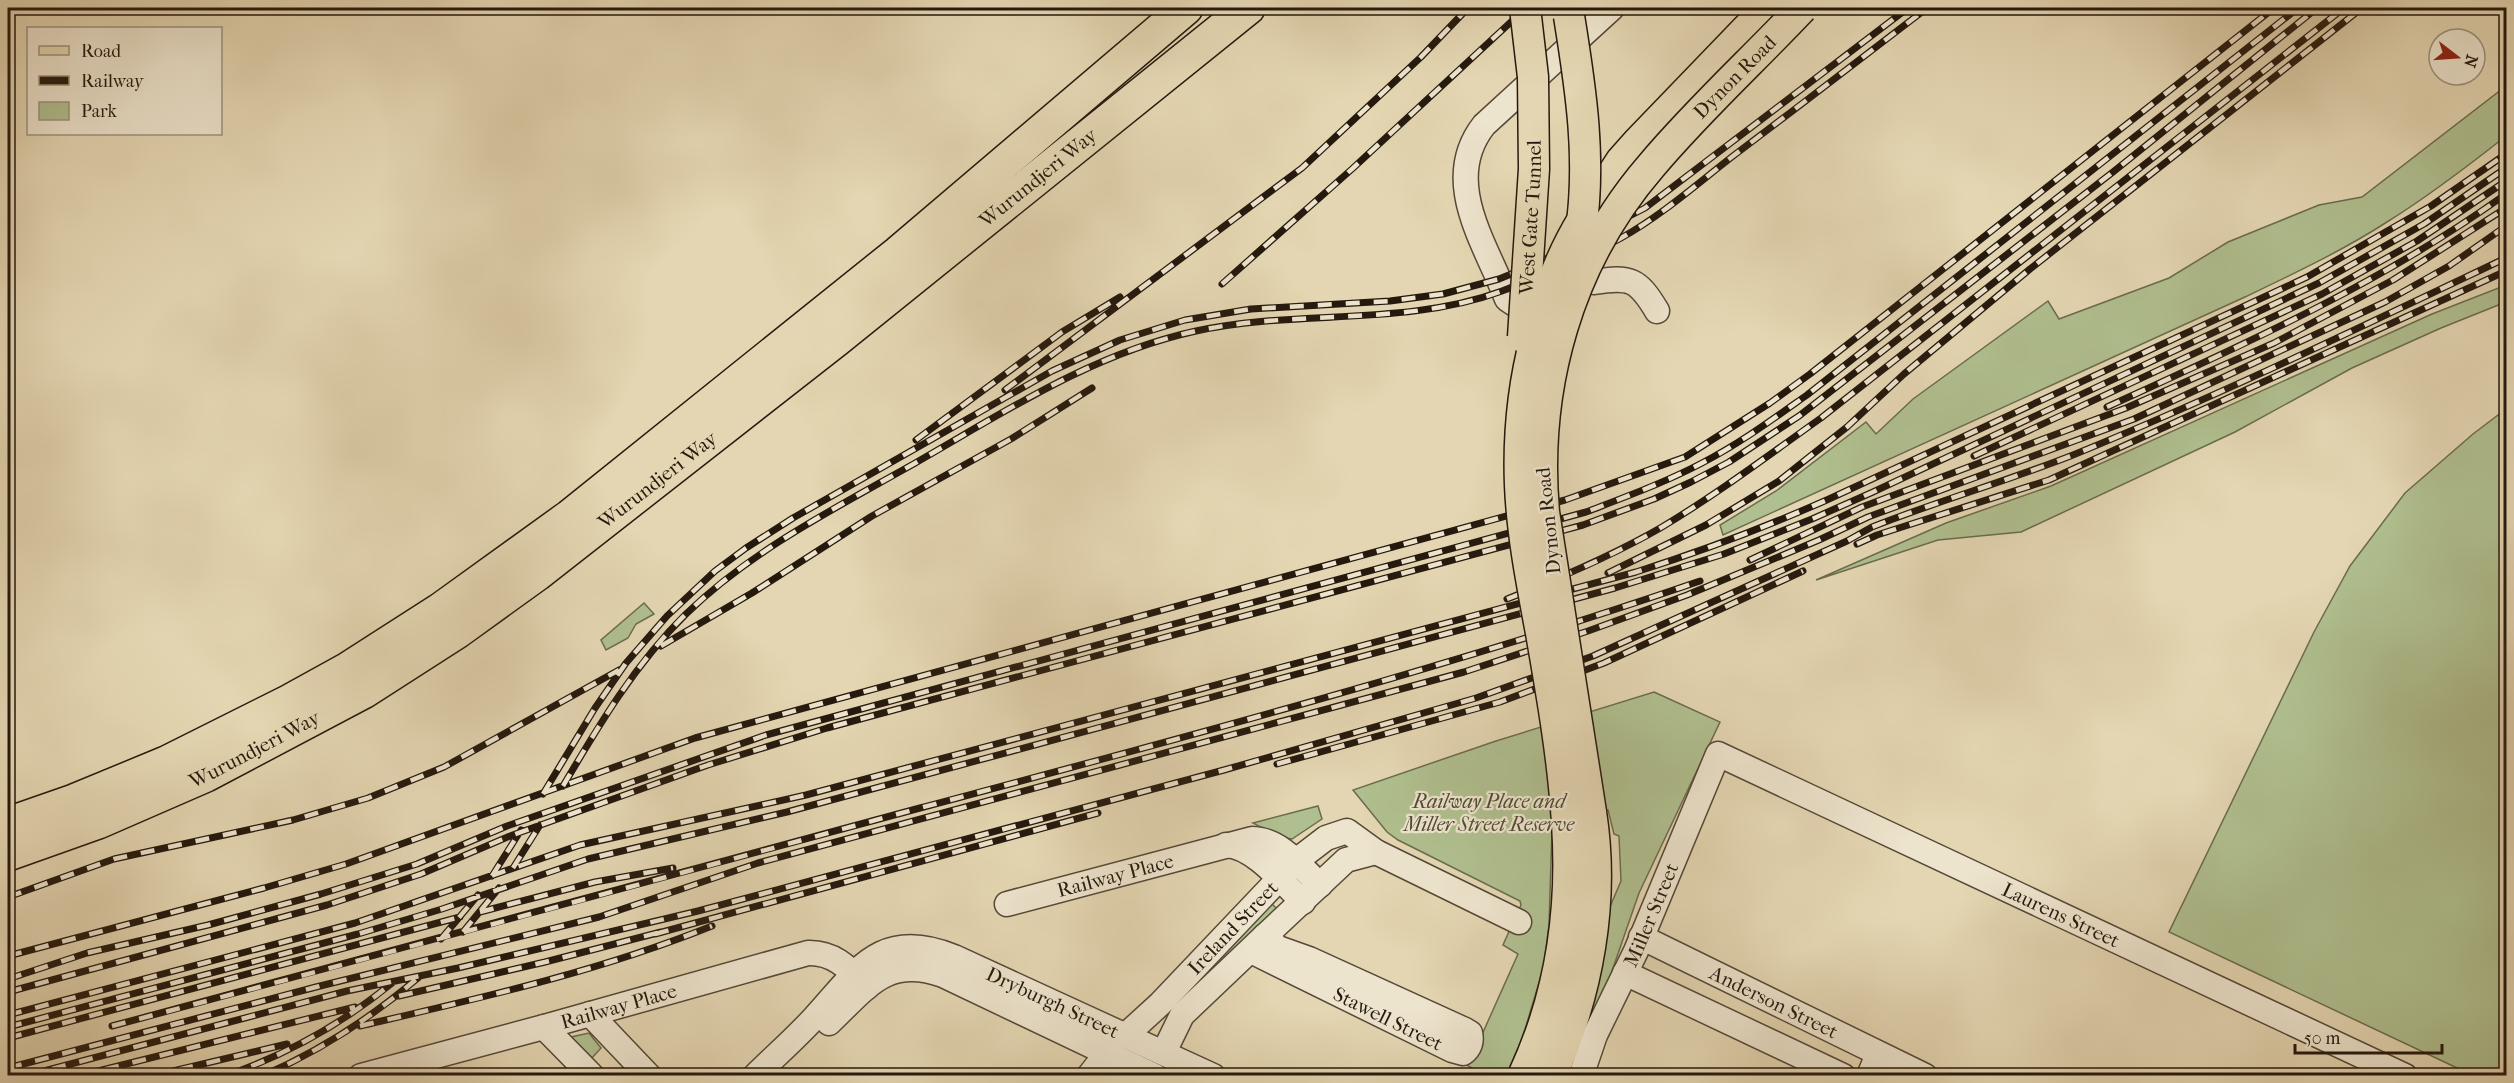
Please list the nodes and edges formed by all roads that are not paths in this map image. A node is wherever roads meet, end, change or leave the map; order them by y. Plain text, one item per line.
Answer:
1 (1186, 8) edge
2 (1248, 8) edge
3 (1525, 8) edge
4 (1567, 8) edge
5 (1612, 8) edge
6 (1767, 8) edge
7 (1802, 8) edge
8 (1583, 219) junction
9 (1594, 282) dead end
10 (1519, 307) dead end
11 (1657, 310) dead end
12 (1564, 318) junction
13 (1521, 427) junction
14 (1718, 754) joint
15 (1579, 817) junction
16 (8, 824) edge
17 (1226, 845) junction
18 (1376, 852) junction
19 (8, 854) edge
20 (1296, 861) junction
21 (1278, 879) junction
22 (1311, 894) junction
23 (1007, 904) dead end
24 (1519, 922) dead end
25 (1641, 937) junction
26 (1258, 944) junction
27 (1704, 969) junction
28 (1625, 973) junction
29 (860, 980) junction
30 (1687, 1004) junction
31 (1035, 1007) junction
32 (590, 1014) junction
33 (544, 1027) junction
34 (1125, 1036) junction
35 (1164, 1052) junction
36 (1107, 1053) junction
37 (782, 1062) edge
38 (1874, 1065) edge
39 (1138, 1072) edge
40 (1912, 1073) edge
41 (361, 1076) edge
42 (592, 1076) edge
43 (650, 1076) edge
44 (755, 1076) edge
45 (1089, 1076) edge
46 (1213, 1076) edge
47 (1523, 1076) edge
48 (1551, 1076) edge
49 (1581, 1076) edge
50 (1843, 1076) edge
51 (2405, 1076) edge

1 - 16 highway, Wurundjeri Way
2 - 19 highway, Wurundjeri Way
3 - 13 main road, West Gate Tunnel, bridge
4 - 8 main road, bridge
5 - 10 street
6 - 8 main road, Dynon Road
7 - 12 main road, Dynon Road, bridge
8 - 12 main road, bridge
8 - 13 main road, Dynon Road, bridge
9 - 11 street
12 - 15 main road, Dynon Road, bridge
13 - 15 main road, Dynon Road, bridge
14 - 25 street, Miller Street
14 - 51 street, Laurens Street
15 - 47 main road, Dynon Road
15 - 48 main road, Dynon Road
17 - 20 street, Railway Place
17 - 21 street
17 - 23 street, Railway Place
18 - 20 street, Ireland Street
18 - 22 street, Ireland Street
18 - 24 street
20 - 21 street, Ireland Street
20 - 22 street, Railway Place
21 - 22 street
21 - 34 street, Ireland Street
22 - 26 street, Ireland Street
25 - 27 street, Anderson Street
25 - 28 street, Miller Street
26 - 26 street, Stawell Street
26 - 35 street, Ireland Street
27 - 30 street
27 - 38 street, Anderson Street
28 - 30 street, Anderson Street
28 - 49 street, Miller Street
29 - 31 street, Dryburgh Street
29 - 32 street, Railway Place
29 - 37 street
30 - 50 street, Anderson Street
31 - 34 street, Dryburgh Street
31 - 36 street, Dryburgh Street
32 - 33 street, Railway Place
32 - 43 street
33 - 41 street, Railway Place
33 - 42 street
34 - 35 street, Dryburgh Street
35 - 46 street, Dryburgh Street
36 - 39 street, Dryburgh Street
36 - 45 street
37 - 44 street
38 - 40 street, Anderson Street

